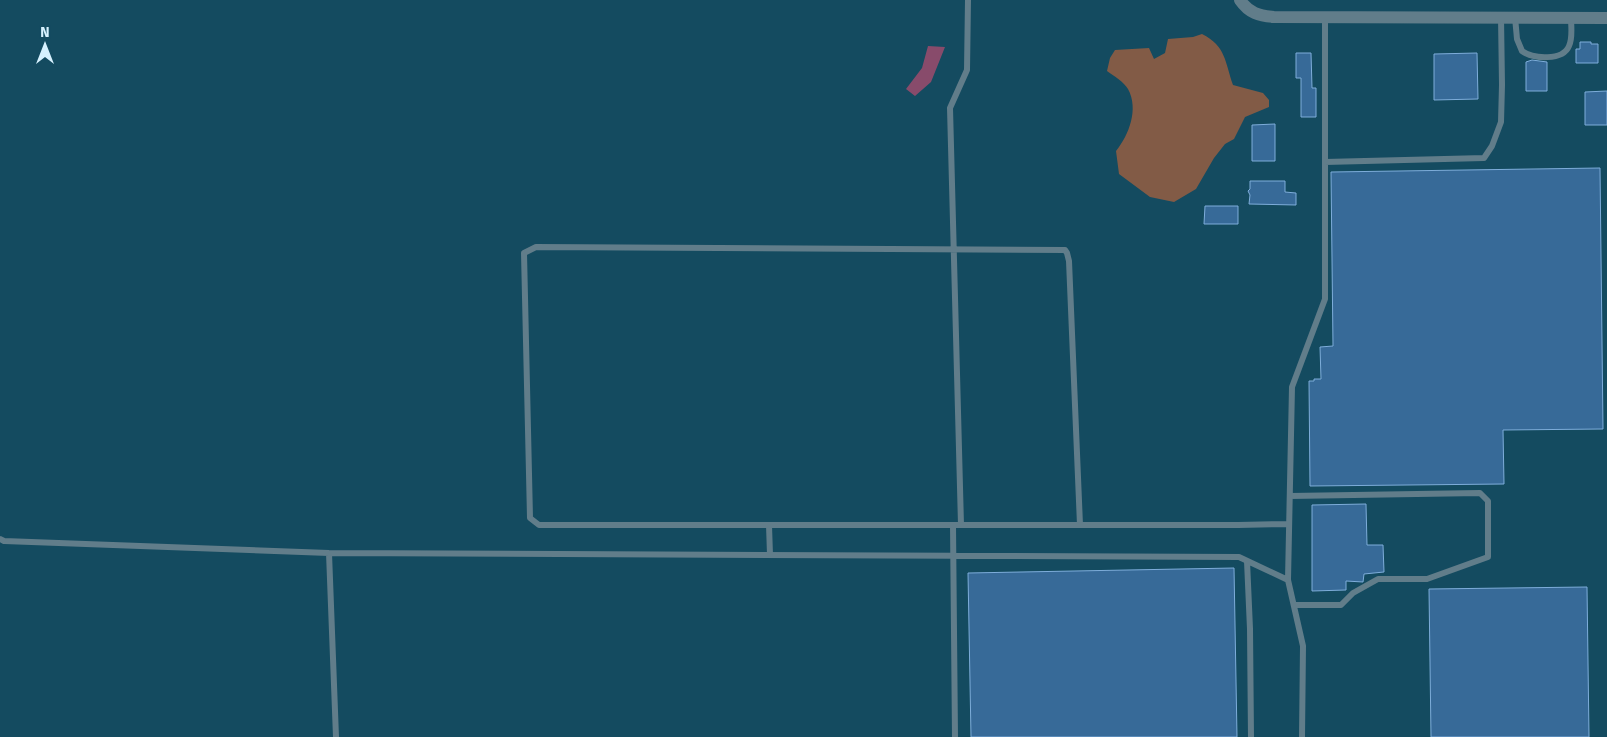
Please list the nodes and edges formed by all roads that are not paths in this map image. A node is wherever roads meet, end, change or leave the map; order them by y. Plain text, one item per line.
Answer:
1 (968, 0) edge
2 (1240, 0) edge
3 (1325, 17) junction
4 (1501, 17) junction
5 (1515, 18) junction
6 (1571, 18) junction
7 (1607, 18) edge
8 (1325, 162) junction
9 (952, 250) junction
10 (1290, 496) junction
11 (1289, 524) junction
12 (769, 525) junction
13 (953, 525) junction
14 (961, 525) junction
15 (1080, 525) junction
16 (0, 539) edge
17 (329, 554) junction
18 (770, 556) junction
19 (954, 556) junction
20 (1247, 560) junction
21 (1288, 580) junction
22 (1294, 605) junction
23 (336, 737) edge
24 (955, 737) edge
25 (1251, 737) edge
26 (1302, 737) edge

1 - 9 lane
2 - 3 street
3 - 4 street
3 - 8 lane
4 - 5 street
4 - 8 lane
5 - 6 street
5 - 6 lane
6 - 7 street
8 - 10 lane
9 - 12 lane
9 - 14 lane
9 - 15 lane
10 - 11 lane
10 - 22 lane
11 - 15 lane
11 - 21 lane
12 - 13 lane
12 - 18 lane
13 - 14 lane
13 - 19 lane
14 - 15 lane
16 - 17 lane
17 - 18 lane
17 - 23 lane
18 - 19 lane
19 - 20 lane
19 - 24 lane
20 - 21 lane
20 - 25 lane
21 - 22 lane
22 - 26 lane

